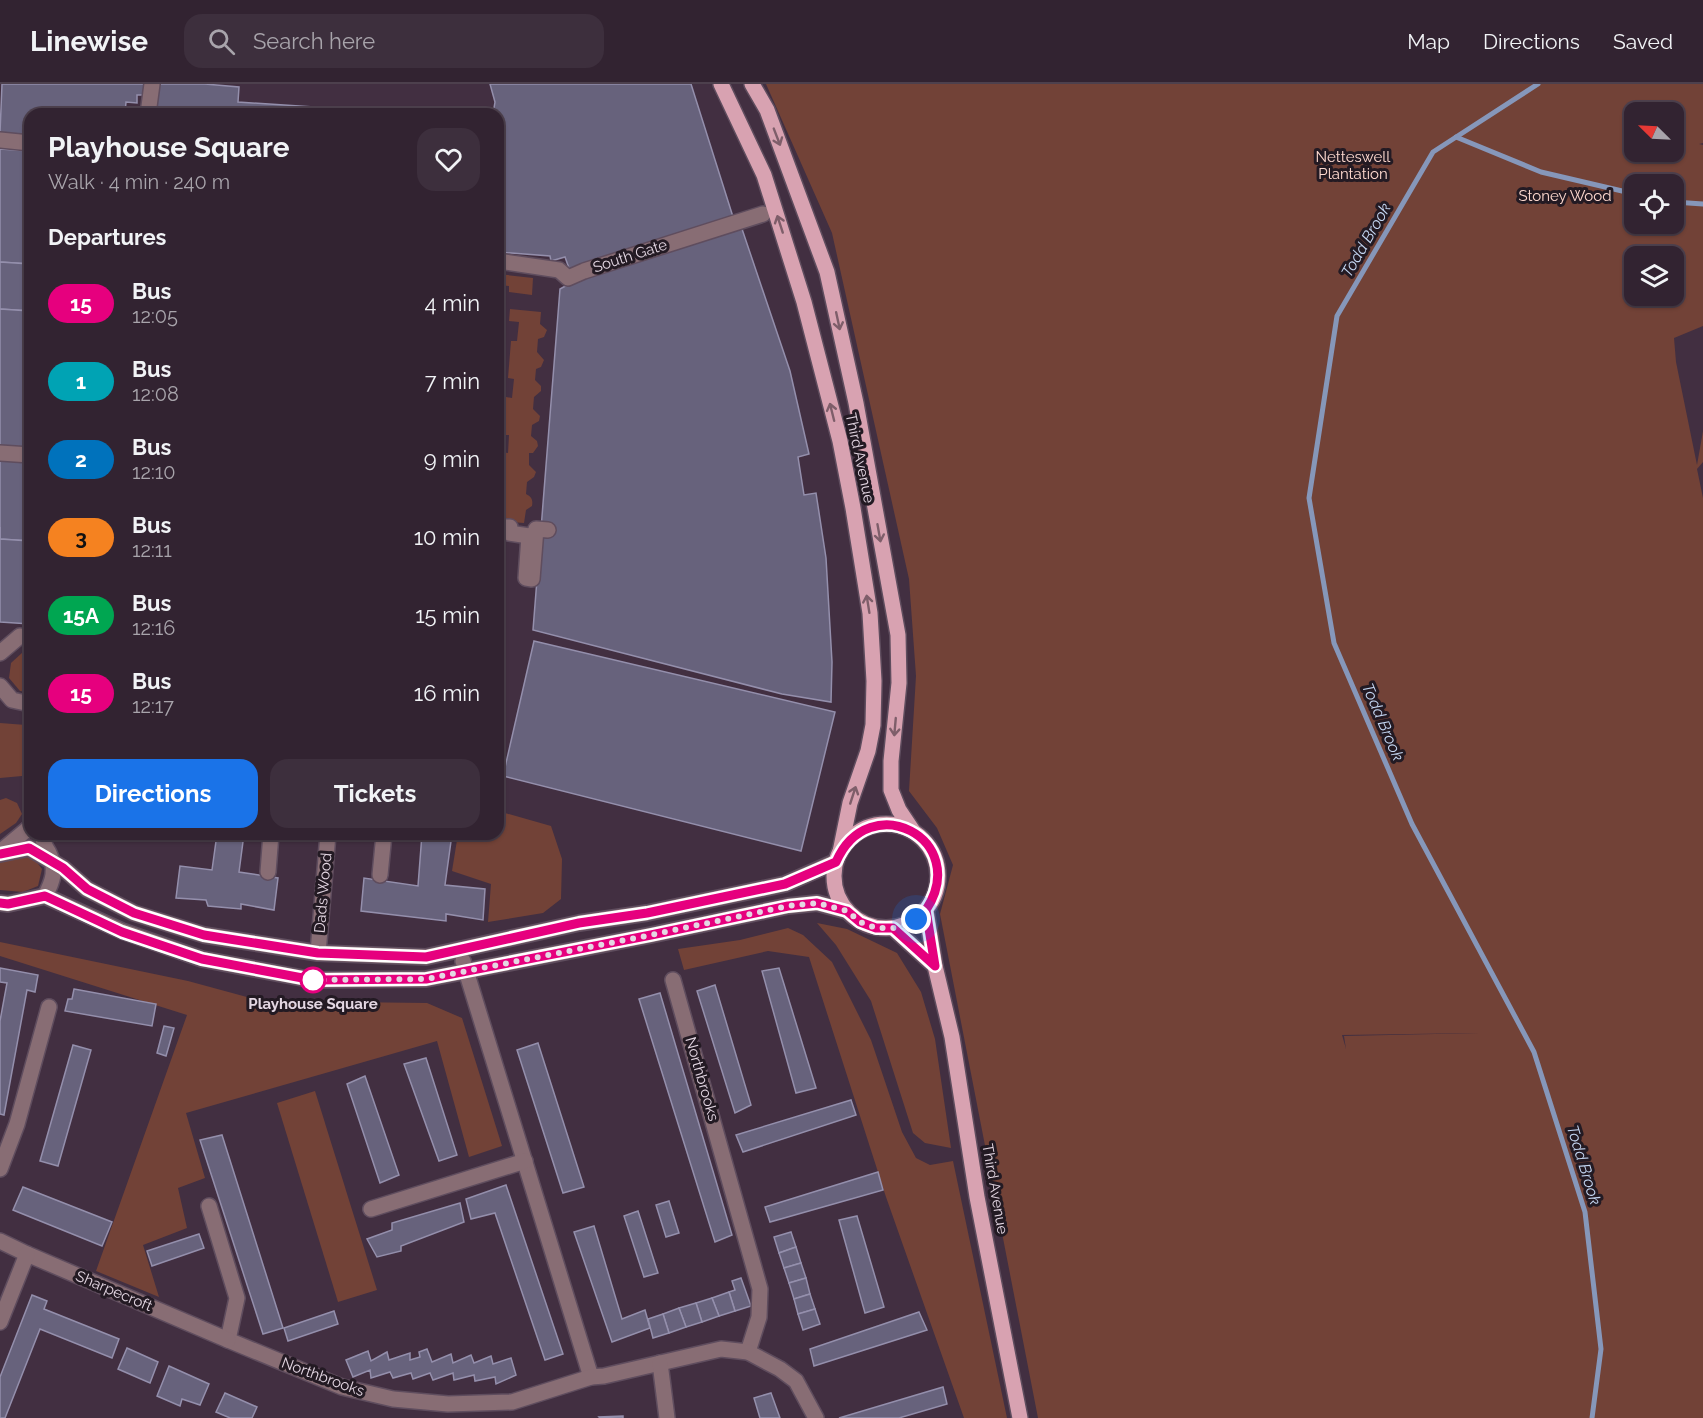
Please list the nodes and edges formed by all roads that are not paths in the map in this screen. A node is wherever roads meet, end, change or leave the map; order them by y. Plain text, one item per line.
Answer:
1 (152, 84) edge
2 (721, 84) edge
3 (752, 84) edge
4 (149, 108) edge
5 (0, 140) edge
6 (24, 142) edge
7 (763, 214) dead end
8 (504, 262) edge
9 (0, 453) edge
10 (24, 455) edge
11 (504, 526) edge
12 (548, 530) dead end
13 (24, 637) edge
14 (3, 646) edge
15 (0, 686) edge
16 (24, 703) edge
17 (913, 831) junction
18 (24, 832) edge
19 (42, 840) edge
20 (271, 840) edge
21 (327, 840) edge
22 (383, 840) edge
23 (0, 853) edge
24 (838, 857) junction
25 (54, 863) junction
26 (268, 872) dead end
27 (380, 875) dead end
28 (45, 896) junction
29 (0, 903) edge
30 (926, 910) junction
31 (847, 911) junction
32 (893, 928) junction
33 (461, 950) junction
34 (318, 953) junction
35 (935, 966) junction
36 (465, 971) junction
37 (673, 980) dead end
38 (49, 1007) dead end
39 (525, 1161) junction
40 (0, 1169) edge
41 (209, 1206) dead end
42 (371, 1209) dead end
43 (0, 1241) edge
44 (27, 1254) junction
45 (0, 1322) edge
46 (228, 1340) junction
47 (748, 1352) junction
48 (660, 1363) junction
49 (591, 1377) junction
50 (667, 1418) edge
51 (816, 1418) edge
52 (1020, 1418) edge

1 - 4 street
24 -> 2 main road, Third Avenue
3 -> 17 main road, Third Avenue
5 - 6 street
7 - 8 street, South Gate
9 - 10 street
11 - 12 street
13 - 14 street
15 - 16 street
17 - 24 main road
17 - 30 main road
18 - 23 street
19 - 25 street
20 - 26 street
21 - 34 street, Dads Wood
22 - 27 street
23 - 25 street
24 - 31 main road
24 - 33 street
25 - 28 street
25 - 34 street
28 - 29 street
28 - 36 street
30 - 32 main road
30 - 35 main road, Third Avenue
31 - 32 main road
31 - 36 street
32 - 35 main road
33 - 34 street
33 - 36 street
35 - 52 main road, Third Avenue
36 - 39 street
37 - 47 street, Northbrooks
38 - 40 street
39 - 42 street
39 - 49 street
41 - 46 street
43 - 44 street, Sharpecroft
44 - 45 street
44 - 46 street, Sharpecroft
46 - 49 street, Northbrooks
47 - 48 street, Northbrooks
47 - 51 street, Northbrooks
48 - 49 street, Northbrooks
48 - 50 street

